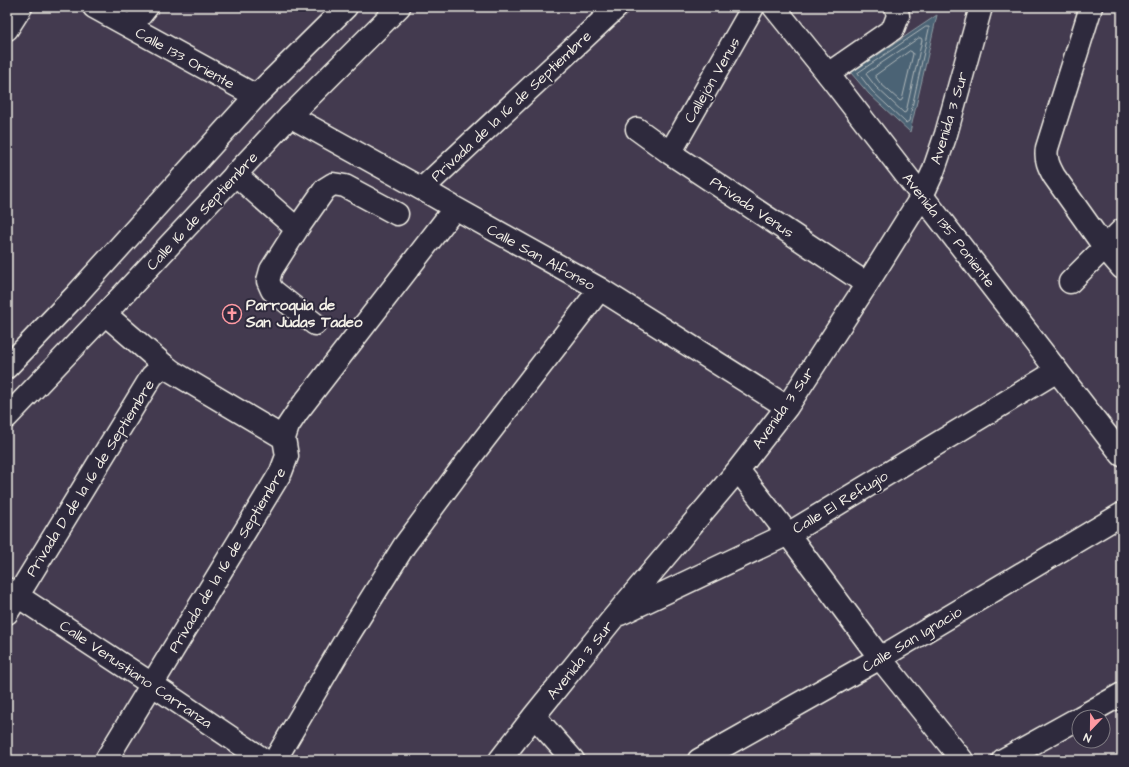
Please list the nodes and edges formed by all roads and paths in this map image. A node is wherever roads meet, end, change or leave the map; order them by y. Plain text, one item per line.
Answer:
1 (21, 7) edge
2 (94, 7) edge
3 (147, 7) edge
4 (346, 7) edge
5 (399, 7) edge
6 (617, 7) edge
7 (753, 7) edge
8 (774, 7) edge
9 (896, 7) edge
10 (981, 7) edge
11 (1091, 7) edge
12 (130, 27) junction
13 (7, 29) edge
14 (828, 74) junction
15 (256, 96) junction
16 (290, 116) junction
17 (638, 129) dead end
18 (670, 153) junction
19 (235, 174) junction
20 (422, 189) junction
21 (922, 196) junction
22 (455, 208) junction
23 (398, 214) dead end
24 (297, 229) junction
25 (1122, 230) edge
26 (1105, 248) junction
27 (1122, 268) edge
28 (1070, 282) dead end
29 (867, 284) junction
30 (600, 290) junction
31 (105, 314) junction
32 (315, 324) dead end
33 (164, 365) junction
34 (7, 367) edge
35 (1057, 371) junction
36 (787, 407) junction
37 (7, 418) edge
38 (284, 438) junction
39 (1122, 455) edge
40 (738, 470) junction
41 (1122, 514) edge
42 (788, 534) junction
43 (11, 599) edge
44 (614, 617) junction
45 (880, 658) junction
46 (153, 685) junction
47 (1122, 694) edge
48 (1096, 709) edge
49 (534, 716) junction
50 (1071, 723) edge
51 (106, 760) edge
52 (264, 760) edge
53 (275, 760) edge
54 (500, 760) edge
55 (573, 760) edge
56 (700, 760) edge
57 (962, 760) edge
58 (1003, 760) edge

1 - 13 street
2 - 12 street, Calle 133 Oriente
3 - 12 street
4 - 15 street
5 - 16 street, Calle 16 de Septiembre
6 - 20 street, Privada de la 16 de Septiembre
7 - 18 street, Callejón Venus
8 - 14 street, Avenida 135 Poniente
9 - 14 street
10 - 21 street, Avenida 3 Sur
11 - 26 street
12 - 15 street, Calle 133 Oriente
14 - 21 street, Avenida 135 Poniente
15 - 34 street
16 - 19 street, Calle 16 de Septiembre
16 - 20 street, Calle San Alfonso
17 - 18 street, Privada Venus
18 - 29 street, Privada Venus
19 - 24 street
19 - 31 street, Calle 16 de Septiembre
20 - 22 street, Calle San Alfonso
21 - 29 street, Avenida 3 Sur
21 - 35 street, Avenida 135 Poniente
22 - 30 street, Calle San Alfonso
22 - 38 street
23 - 24 street
24 - 32 street
25 - 26 street
26 - 27 street
26 - 28 street
29 - 36 street, Avenida 3 Sur
30 - 36 street, Calle San Alfonso
30 - 53 street
31 - 33 street
31 - 37 street, Calle 16 de Septiembre
33 - 38 street
33 - 43 street, Privada D de la 16 de Septiembre
35 - 39 street, Avenida 135 Poniente
35 - 42 street, Calle El Refugio
36 - 40 street, Avenida 3 Sur
38 - 46 street, Privada de la 16 de Septiembre
40 - 42 street
40 - 44 street, Avenida 3 Sur
41 - 45 street, Calle San Ignacio
42 - 44 street, Calle El Refugio
42 - 45 street
43 - 46 street, Calle Venustiano Carranza
44 - 49 street, Avenida 3 Sur
45 - 56 street, Calle San Ignacio
45 - 57 street
46 - 51 street, Privada de la 16 de Septiembre
46 - 52 street, Calle Venustiano Carranza
47 - 48 street
49 - 54 street, Avenida 3 Sur
49 - 55 street
50 - 58 street

